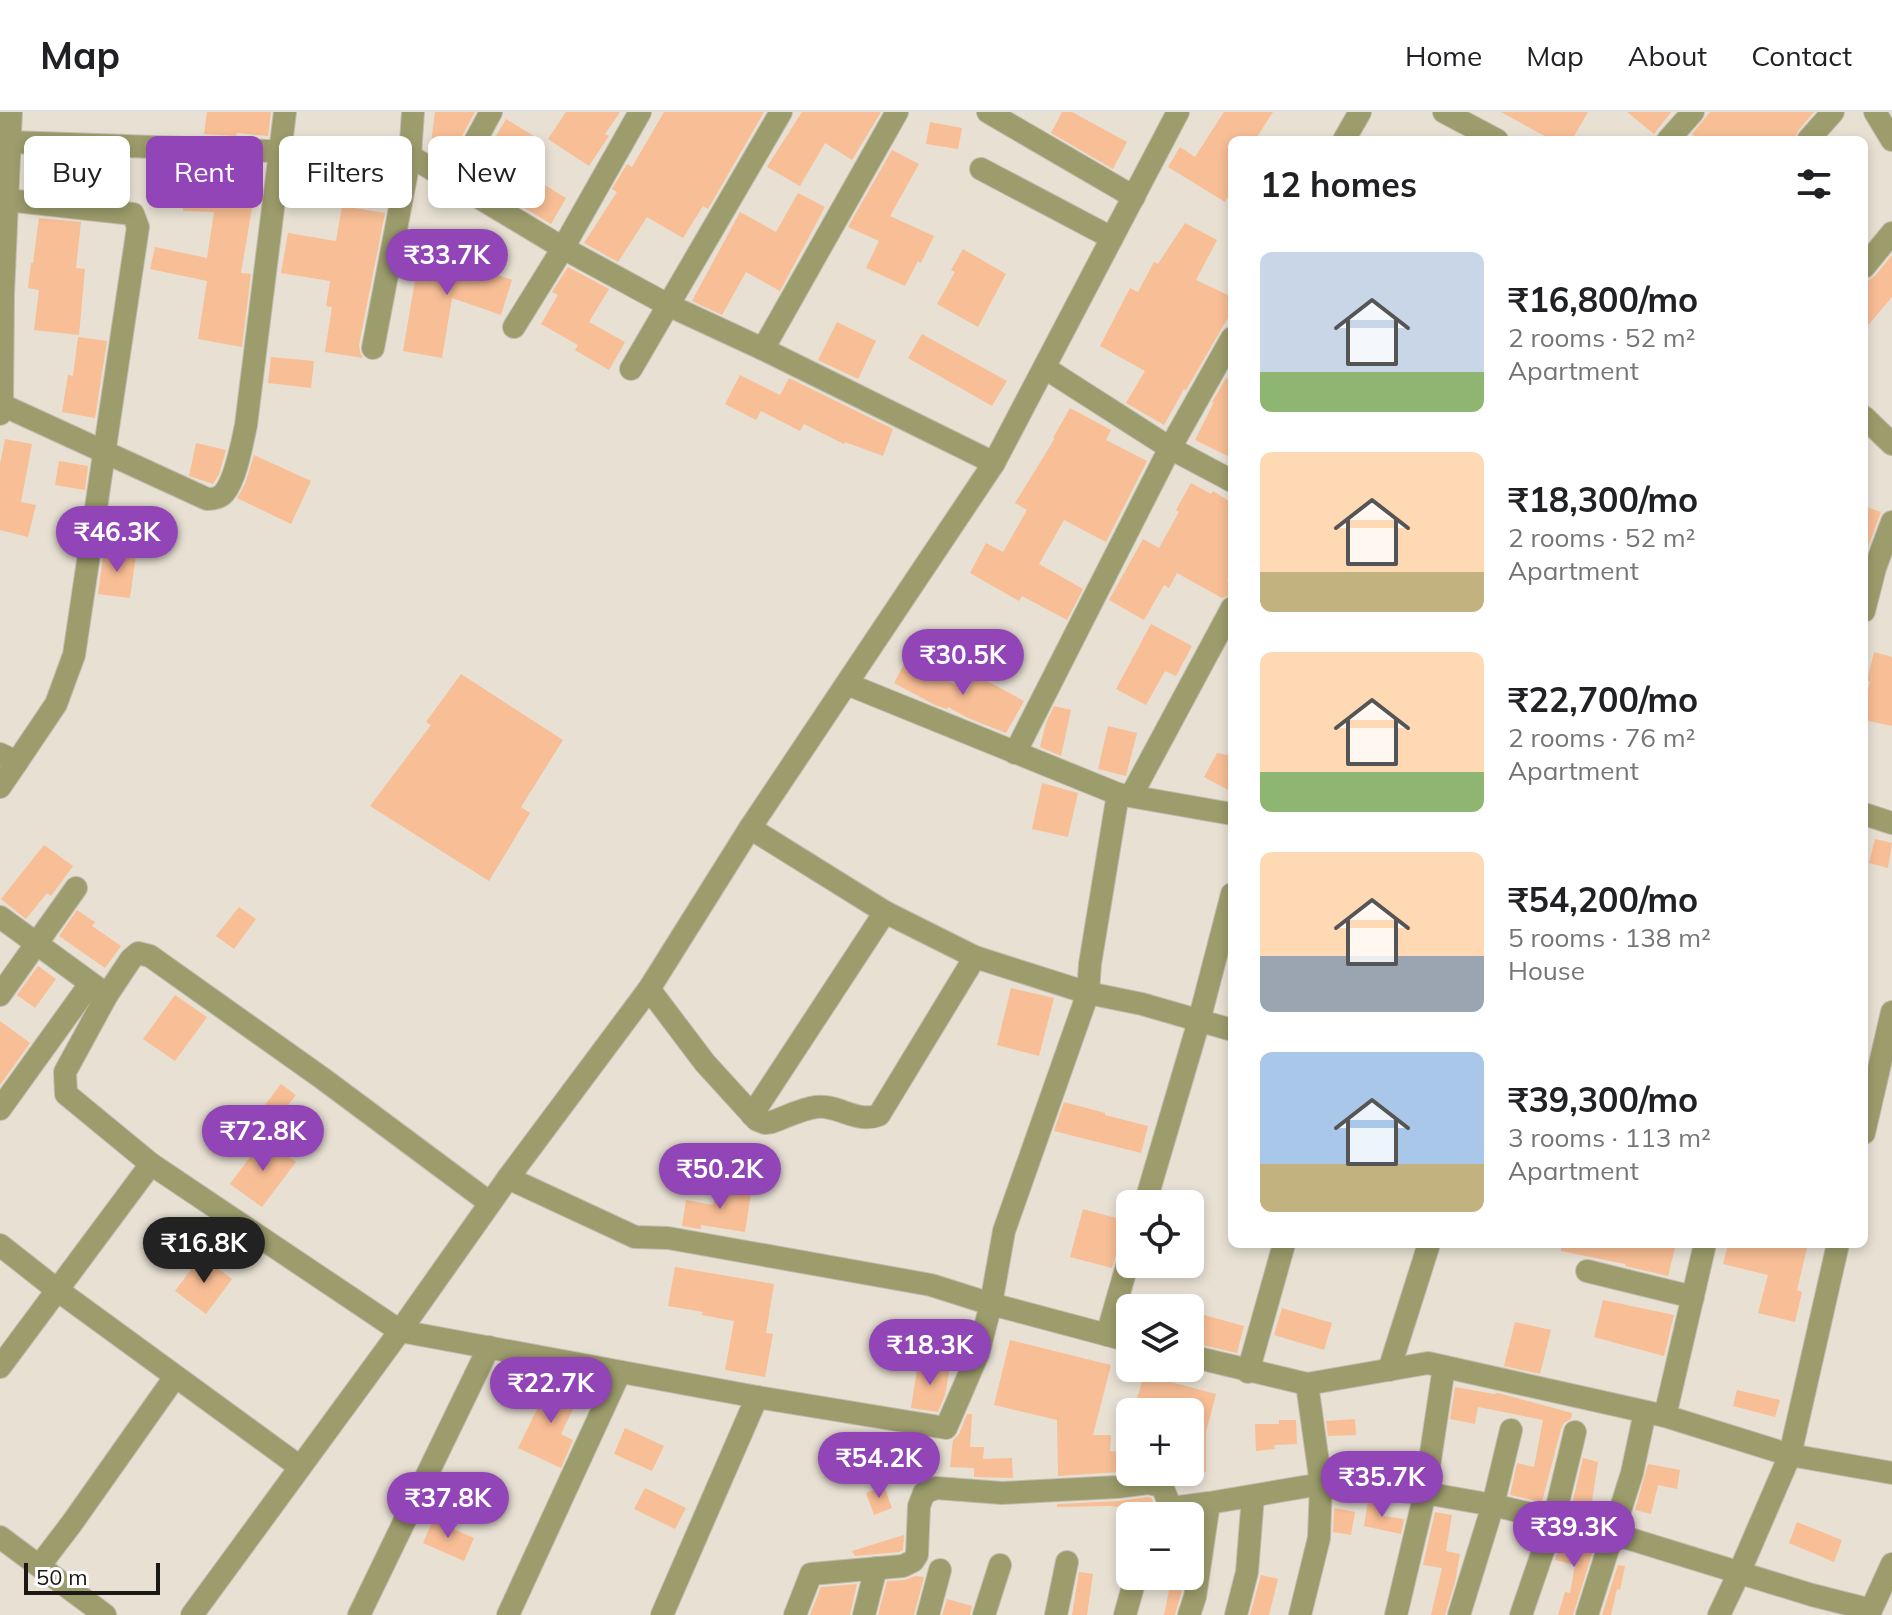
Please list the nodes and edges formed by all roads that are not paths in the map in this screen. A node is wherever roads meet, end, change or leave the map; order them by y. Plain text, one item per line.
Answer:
1 (11, 112) edge
2 (285, 112) edge
3 (413, 112) edge
4 (491, 112) edge
5 (640, 112) edge
6 (781, 112) edge
7 (897, 112) edge
8 (988, 112) edge
9 (1178, 112) edge
10 (1360, 112) edge
11 (1444, 112) edge
12 (1693, 112) edge
13 (1833, 112) edge
14 (1875, 112) edge
15 (1014, 118) edge
16 (283, 136) edge
17 (411, 136) edge
18 (478, 136) edge
19 (1346, 136) edge
20 (1489, 136) edge
21 (1672, 136) edge
22 (1812, 136) edge
23 (1892, 140) edge
24 (10, 142) junction
25 (279, 151) edge
26 (279, 167) edge
27 (981, 169) dead end
28 (1134, 197) junction
29 (7, 200) junction
30 (400, 208) edge
31 (496, 208) edge
32 (1892, 233) edge
33 (1112, 238) junction
34 (563, 248) junction
35 (1868, 262) edge
36 (668, 305) junction
37 (514, 327) dead end
38 (1228, 345) edge
39 (373, 348) dead end
40 (763, 349) junction
41 (1045, 368) junction
42 (631, 369) dead end
43 (1, 408) edge
44 (1868, 421) edge
45 (1892, 444) edge
46 (1170, 448) junction
47 (105, 454) junction
48 (994, 463) junction
49 (1228, 479) edge
50 (1892, 522) edge
51 (1870, 567) edge
52 (1228, 615) edge
53 (847, 684) junction
54 (1015, 753) junction
55 (8, 758) edge
56 (0, 787) edge
57 (1124, 795) junction
58 (1228, 813) edge
59 (1868, 815) edge
60 (1892, 823) edge
61 (750, 828) junction
62 (76, 888) dead end
63 (1228, 909) edge
64 (885, 912) junction
65 (0, 917) edge
66 (36, 944) junction
67 (975, 957) junction
68 (649, 989) junction
69 (98, 990) junction
70 (1088, 993) junction
71 (0, 995) edge
72 (1892, 1012) edge
73 (1199, 1021) junction
74 (1228, 1029) edge
75 (0, 1109) edge
76 (752, 1115) junction
77 (1868, 1116) edge
78 (151, 1164) junction
79 (508, 1178) junction
80 (1149, 1190) edge
81 (490, 1203) junction
82 (0, 1245) edge
83 (1283, 1248) edge
84 (1428, 1248) edge
85 (1704, 1248) edge
86 (1837, 1248) edge
87 (1587, 1271) dead end
88 (1123, 1278) edge
89 (56, 1289) junction
90 (1693, 1297) junction
91 (991, 1304) junction
92 (400, 1331) junction
93 (1107, 1335) junction
94 (1116, 1337) edge
95 (489, 1347) junction
96 (1204, 1360) edge
97 (0, 1367) edge
98 (1444, 1367) junction
99 (1389, 1370) junction
100 (620, 1372) junction
101 (1248, 1372) junction
102 (175, 1377) junction
103 (1307, 1384) junction
104 (757, 1397) junction
105 (1655, 1414) junction
106 (1511, 1430) dead end
107 (1575, 1432) dead end
108 (1790, 1455) junction
109 (300, 1467) junction
110 (1892, 1473) edge
111 (1321, 1484) junction
112 (1425, 1493) junction
113 (1253, 1496) junction
114 (1163, 1502) edge
115 (1209, 1503) junction
116 (1204, 1504) edge
117 (1493, 1505) junction
118 (1554, 1519) junction
119 (1614, 1534) junction
120 (0, 1537) edge
121 (1067, 1562) dead end
122 (1892, 1564) edge
123 (40, 1565) junction
124 (1000, 1565) dead end
125 (876, 1568) junction
126 (940, 1570) dead end
127 (1739, 1573) junction
128 (1132, 1590) edge
129 (1870, 1613) edge
130 (105, 1615) edge
131 (192, 1615) edge
132 (359, 1615) edge
133 (508, 1615) edge
134 (662, 1615) edge
135 (795, 1615) edge
136 (864, 1615) edge
137 (928, 1615) edge
138 (984, 1615) edge
139 (1056, 1615) edge
140 (1125, 1615) edge
141 (1189, 1615) edge
142 (1236, 1615) edge
143 (1300, 1615) edge
144 (1396, 1615) edge
145 (1459, 1615) edge
146 (1521, 1615) edge
147 (1587, 1615) edge
148 (1719, 1615) edge

1 - 24 street
2 - 16 street
3 - 17 street
4 - 18 street
5 - 34 street
6 - 36 street
7 - 40 street
8 - 15 street
9 - 28 street
10 - 19 street
11 - 20 street
12 - 21 street
13 - 22 street
14 - 23 street
15 - 28 street
24 - 25 street
24 - 29 street
26 - 47 street
27 - 33 street
28 - 33 street
29 - 43 street
29 - 47 street
30 - 39 street
31 - 34 street
32 - 35 street
33 - 41 street
34 - 36 street
34 - 37 street
36 - 40 street
36 - 42 street
38 - 46 street
40 - 48 street
41 - 46 street
41 - 48 street
43 - 47 street
44 - 45 street
46 - 49 street
46 - 54 street
47 - 55 street
48 - 53 street
50 - 51 street
52 - 57 street
53 - 54 street
53 - 61 street
54 - 57 street
55 - 56 street
57 - 58 street
57 - 70 street
59 - 60 street
61 - 64 street
61 - 68 street
62 - 66 street
63 - 73 street
64 - 67 street
64 - 76 street
65 - 66 street
66 - 69 street
66 - 71 street
67 - 70 street
67 - 76 street
68 - 76 street
68 - 79 street
69 - 75 street
69 - 78 street
69 - 81 street
70 - 73 street
70 - 91 street
72 - 77 street
73 - 74 street
73 - 80 street
78 - 89 street
78 - 92 street
79 - 81 street
79 - 91 street
81 - 92 street
82 - 89 street
83 - 101 street
84 - 99 street
85 - 90 street
86 - 108 street
87 - 90 street
88 - 93 street
89 - 97 street
89 - 102 street
90 - 105 street
91 - 93 street
91 - 104 street
92 - 95 street
92 - 109 street
93 - 94 street
95 - 100 street
95 - 132 street
96 - 101 street
98 - 99 street
98 - 105 street
98 - 112 street
99 - 103 street
100 - 104 street
100 - 133 street
101 - 103 street
102 - 109 street
102 - 123 street
103 - 111 street
104 - 134 street
105 - 108 street
105 - 119 street
106 - 117 street
107 - 118 street
108 - 110 street
108 - 127 street
109 - 131 street
111 - 112 street
111 - 113 street
111 - 143 street
112 - 117 street
112 - 144 street
113 - 115 street
113 - 142 street
114 - 125 street
115 - 116 street
115 - 141 street
117 - 118 street
117 - 145 street
118 - 119 street
118 - 146 street
119 - 127 street
119 - 147 street
120 - 123 street
121 - 139 street
122 - 129 street
123 - 130 street
124 - 138 street
125 - 135 street
125 - 136 street
126 - 137 street
127 - 129 street
127 - 148 street
128 - 140 street

